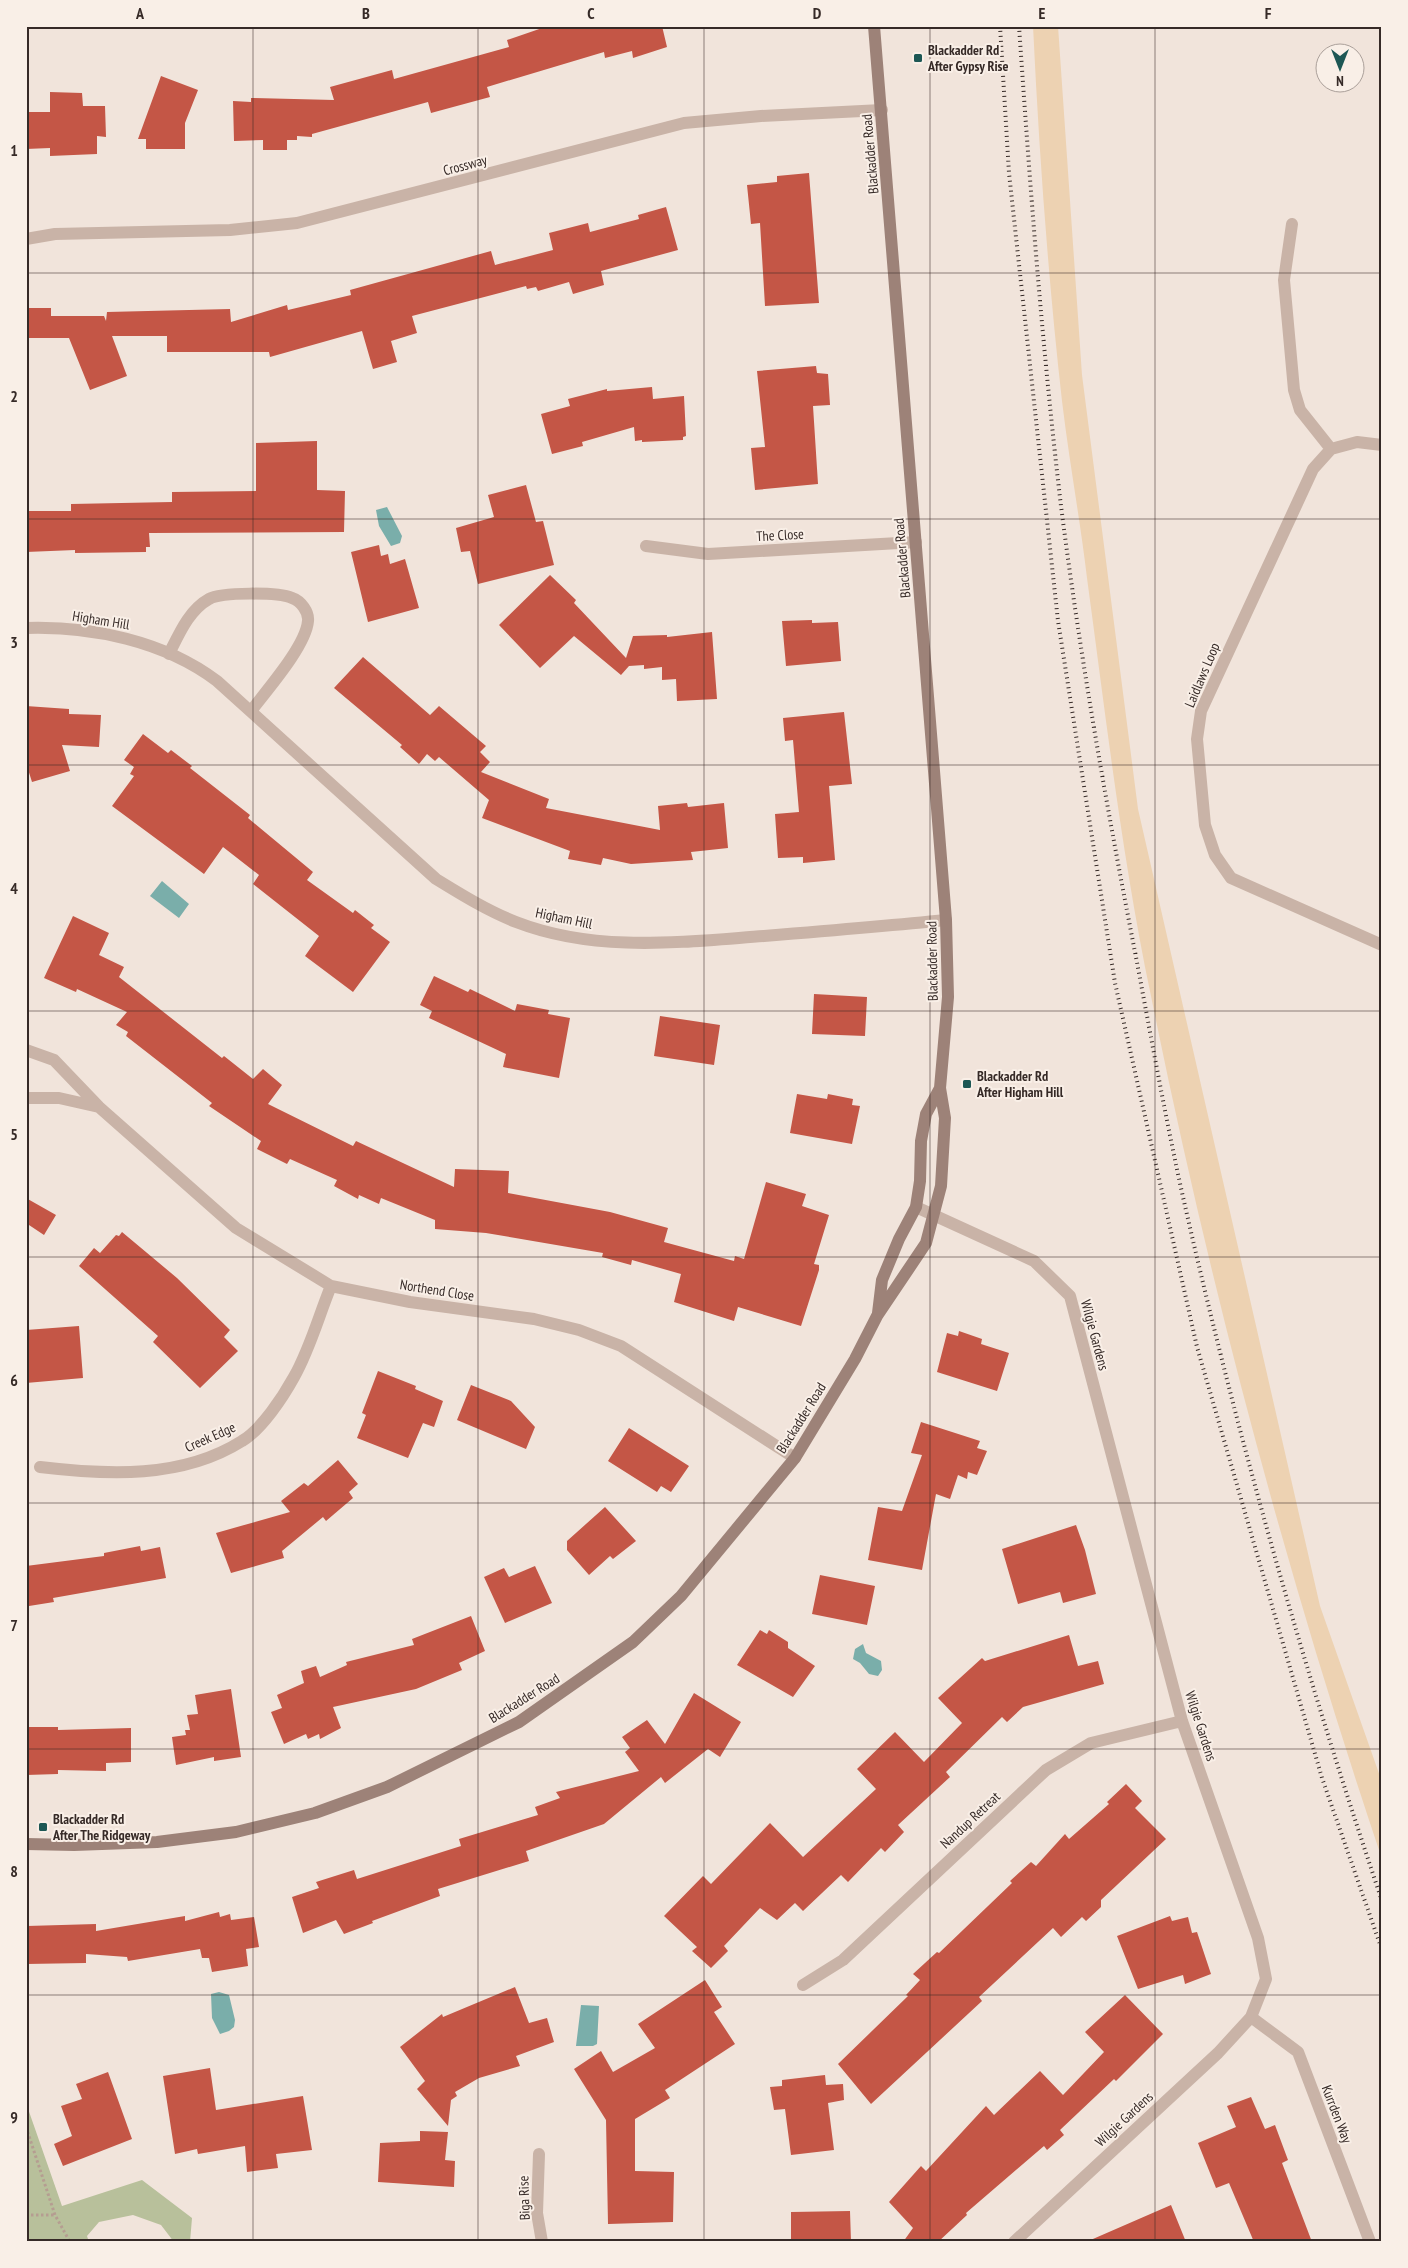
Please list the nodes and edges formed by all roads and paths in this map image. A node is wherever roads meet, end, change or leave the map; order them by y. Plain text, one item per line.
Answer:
1 (874, 26) edge
2 (882, 110) junction
3 (1292, 224) dead end
4 (26, 229) edge
5 (55, 234) junction
6 (26, 239) edge
7 (1382, 445) edge
8 (1331, 449) junction
9 (916, 542) junction
10 (646, 546) dead end
11 (26, 628) edge
12 (169, 654) junction
13 (250, 711) junction
14 (946, 920) junction
15 (1382, 944) edge
16 (26, 1050) edge
17 (940, 1088) junction
18 (26, 1098) edge
19 (99, 1107) junction
20 (916, 1207) junction
21 (933, 1214) junction
22 (332, 1286) junction
23 (877, 1316) junction
24 (795, 1458) junction
25 (40, 1467) dead end
26 (1182, 1721) junction
27 (26, 1844) edge
28 (803, 1985) dead end
29 (1252, 2017) junction
30 (26, 2127) edge
31 (539, 2154) dead end
32 (26, 2215) edge
33 (55, 2215) junction
34 (70, 2242) edge
35 (542, 2242) edge
36 (1014, 2242) edge
37 (1370, 2242) edge

1 - 2 street, Blackadder Road
2 - 5 street, Crossway
2 - 9 street, Blackadder Road
3 - 8 street
4 - 5 street, Crossway
5 - 6 street, Crossway
7 - 8 street
8 - 15 street, Laidlaws Loop
9 - 10 street, The Close
9 - 14 street, Blackadder Road
11 - 12 street, Higham Hill
12 - 13 street, Higham Hill
12 - 13 street
13 - 14 street, Higham Hill
14 - 17 street, Blackadder Road
16 - 19 street, Northend Close
17 - 20 street, Blackadder Road
17 - 21 street, Blackadder Road
18 - 19 street, Northend Close
19 - 22 street, Northend Close
20 - 21 street, Wilgie Gardens
20 - 23 street, Blackadder Road
21 - 23 street, Blackadder Road
21 - 26 street, Wilgie Gardens
22 - 24 street, Northend Close
22 - 25 street, Creek Edge
23 - 24 street, Blackadder Road
24 - 27 street, Blackadder Road
26 - 28 street, Nandup Retreat
26 - 29 street, Wilgie Gardens
29 - 36 street, Wilgie Gardens
29 - 37 street, Kurrden Way
30 - 33 path
31 - 35 street, Biga Rise
32 - 33 path
33 - 34 path

